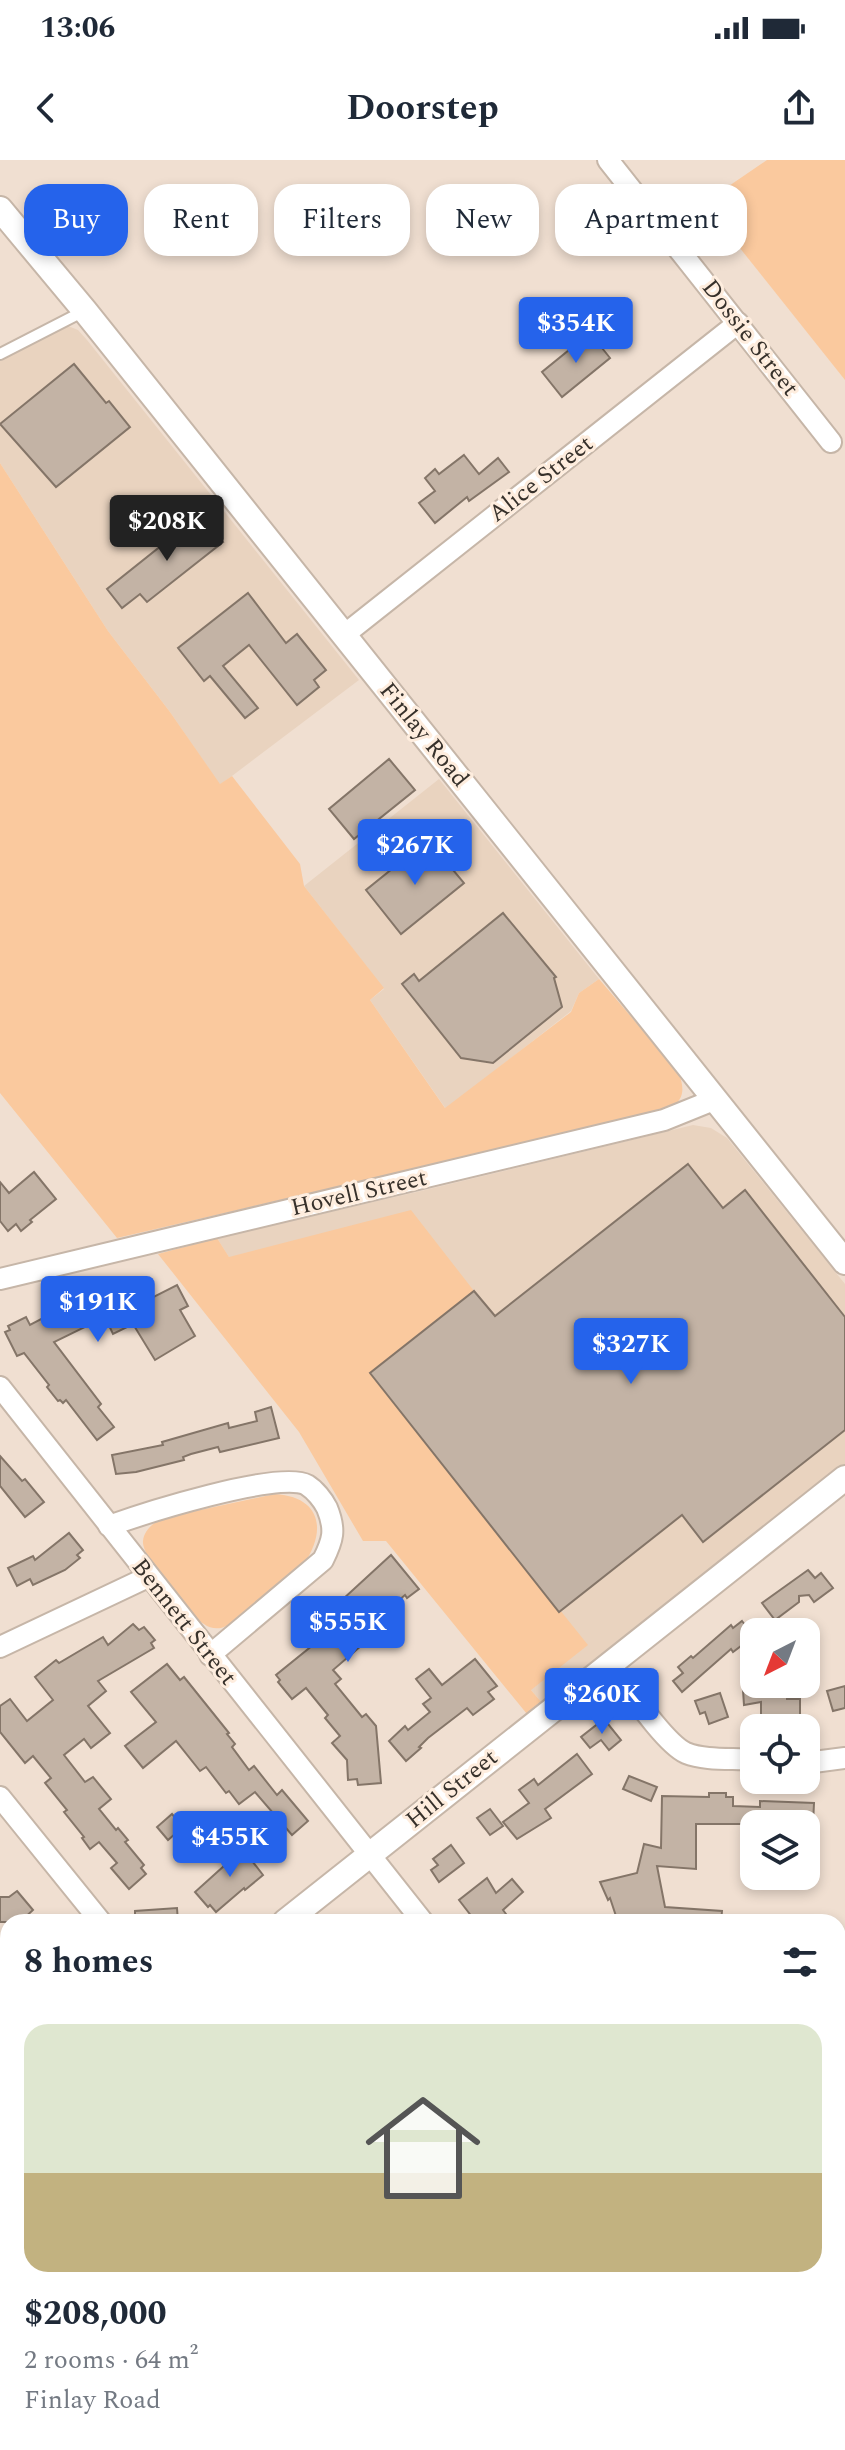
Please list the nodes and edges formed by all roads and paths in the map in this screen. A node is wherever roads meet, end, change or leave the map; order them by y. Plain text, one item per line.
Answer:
1 (608, 160) edge
2 (0, 209) edge
3 (85, 311) junction
4 (738, 323) junction
5 (0, 354) edge
6 (831, 442) dead end
7 (344, 635) junction
8 (716, 1099) junction
9 (845, 1262) edge
10 (0, 1279) edge
11 (0, 1387) edge
12 (845, 1478) edge
13 (109, 1526) junction
14 (148, 1577) junction
15 (0, 1647) edge
16 (210, 1655) junction
17 (610, 1664) junction
18 (845, 1758) edge
19 (740, 1759) edge
20 (820, 1761) edge
21 (0, 1797) edge
22 (370, 1855) junction
23 (95, 1914) edge
24 (295, 1914) edge
25 (417, 1914) edge

1 - 4 street, Dossie Street
2 - 3 street, Finlay Road
3 - 5 lane
3 - 7 street, Finlay Road
4 - 6 street, Dossie Street
4 - 7 street, Alice Street
7 - 8 street, Finlay Road
8 - 9 street, Finlay Road
8 - 10 street, Hovell Street
11 - 13 street, Bennett Street
12 - 17 street, Hill Street
13 - 14 street, Bennett Street
13 - 16 street
14 - 15 street
14 - 16 street, Bennett Street
16 - 22 street, Bennett Street
17 - 19 street
17 - 22 street, Hill Street
18 - 20 street
21 - 23 street
22 - 24 street, Hill Street
22 - 25 street, Bennett Street

